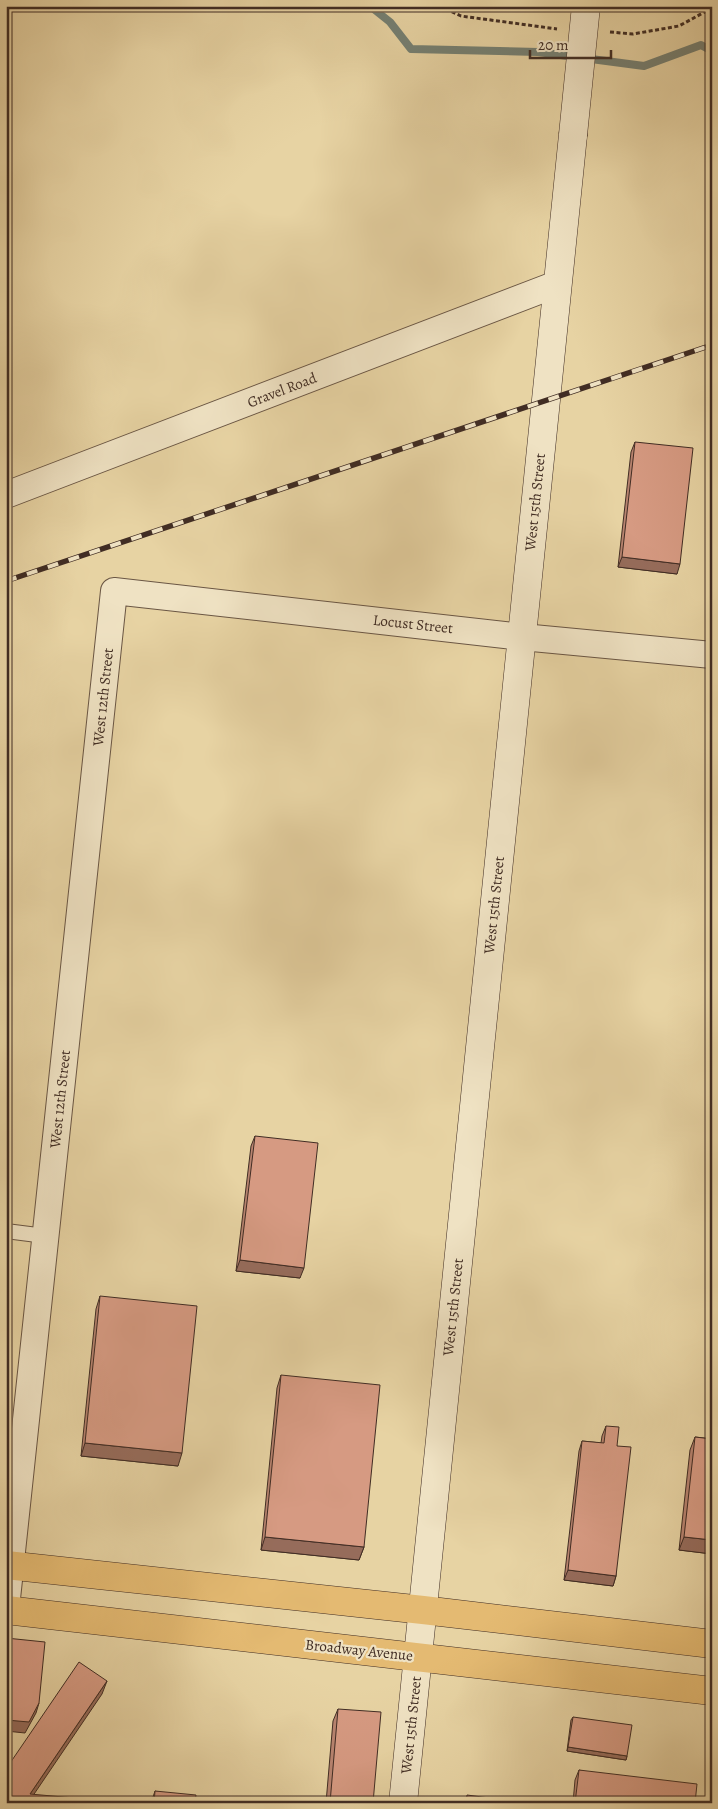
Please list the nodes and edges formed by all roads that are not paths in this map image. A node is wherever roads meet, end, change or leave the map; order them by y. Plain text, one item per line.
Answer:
1 (586, 6) edge
2 (557, 284) junction
3 (6, 495) edge
4 (114, 591) joint
5 (522, 636) junction
6 (712, 655) edge
7 (6, 1231) edge
8 (45, 1236) junction
9 (8, 1565) edge
10 (6, 1609) edge
11 (423, 1610) junction
12 (712, 1644) edge
13 (418, 1656) junction
14 (712, 1690) edge
15 (403, 1803) edge

1 - 2 street, West 15th Street, bridge
2 - 3 street, Gravel Road
2 - 5 street, West 15th Street
4 - 5 street, Locust Street
4 - 8 street, West 12th Street
5 - 6 street, Locust Street
5 - 11 street, West 15th Street
7 - 8 lane
8 - 9 street, West 12th Street
9 - 10 street, West 12th Street
9 - 11 highway
10 - 13 highway, Broadway Avenue
11 - 12 highway
11 - 13 street, West 15th Street
13 - 14 highway, Broadway Avenue
13 - 15 street, West 15th Street

